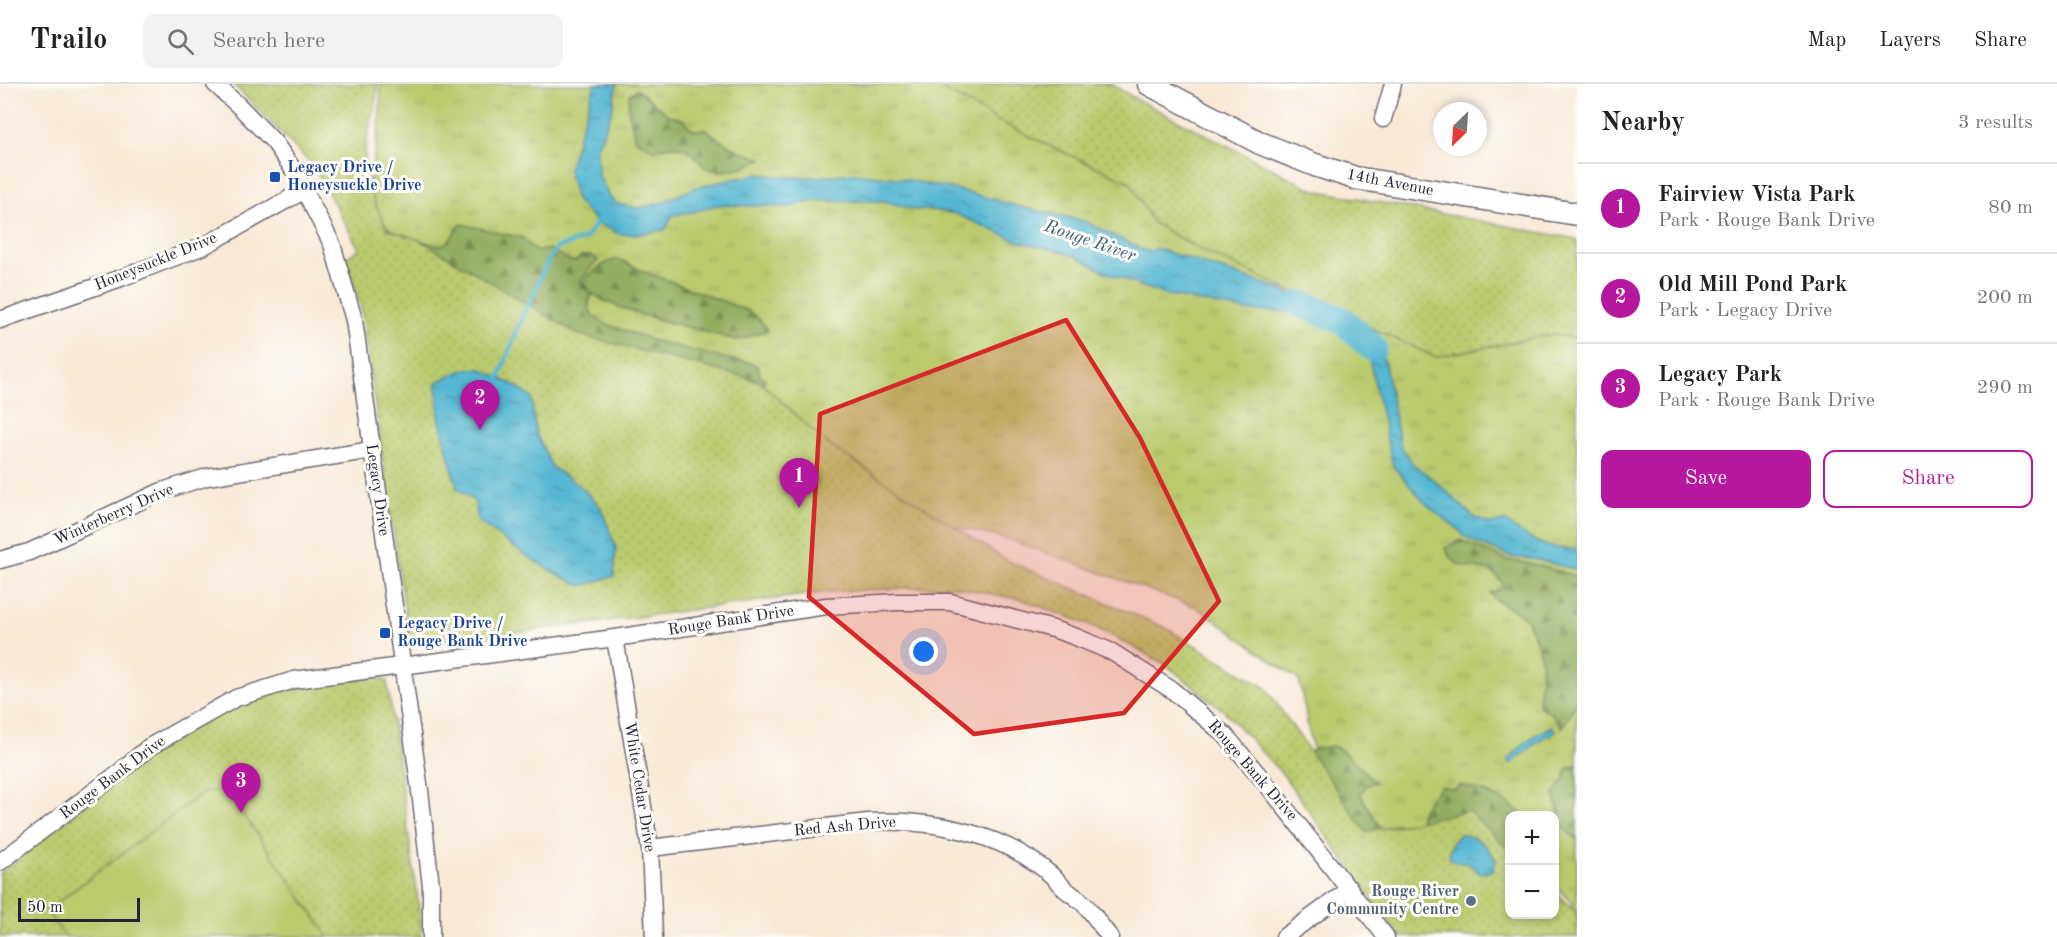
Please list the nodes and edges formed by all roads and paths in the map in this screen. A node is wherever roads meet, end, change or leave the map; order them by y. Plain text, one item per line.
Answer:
1 (215, 84) edge
2 (1149, 84) edge
3 (1393, 84) edge
4 (1383, 119) dead end
5 (305, 190) junction
6 (1577, 214) edge
7 (0, 320) edge
8 (372, 450) junction
9 (0, 560) edge
10 (615, 638) junction
11 (402, 665) junction
12 (650, 848) junction
13 (0, 862) edge
14 (1350, 889) junction
15 (431, 937) edge
16 (654, 937) edge
17 (1110, 937) edge
18 (1284, 937) edge
19 (1386, 937) edge

1 - 5 street, Legacy Drive
2 - 6 main road, 14th Avenue
3 - 4 street
5 - 7 street, Honeysuckle Drive
5 - 8 street, Legacy Drive
8 - 9 street, Winterberry Drive
8 - 11 street, Legacy Drive
10 - 11 street, Rouge Bank Drive
10 - 12 street, White Cedar Drive
10 - 14 street, Rouge Bank Drive
11 - 13 street, Rouge Bank Drive
11 - 15 street, Legacy Drive
12 - 16 street, White Cedar Drive
12 - 17 street, Red Ash Drive
14 - 18 street
14 - 19 street, Rouge Bank Drive

